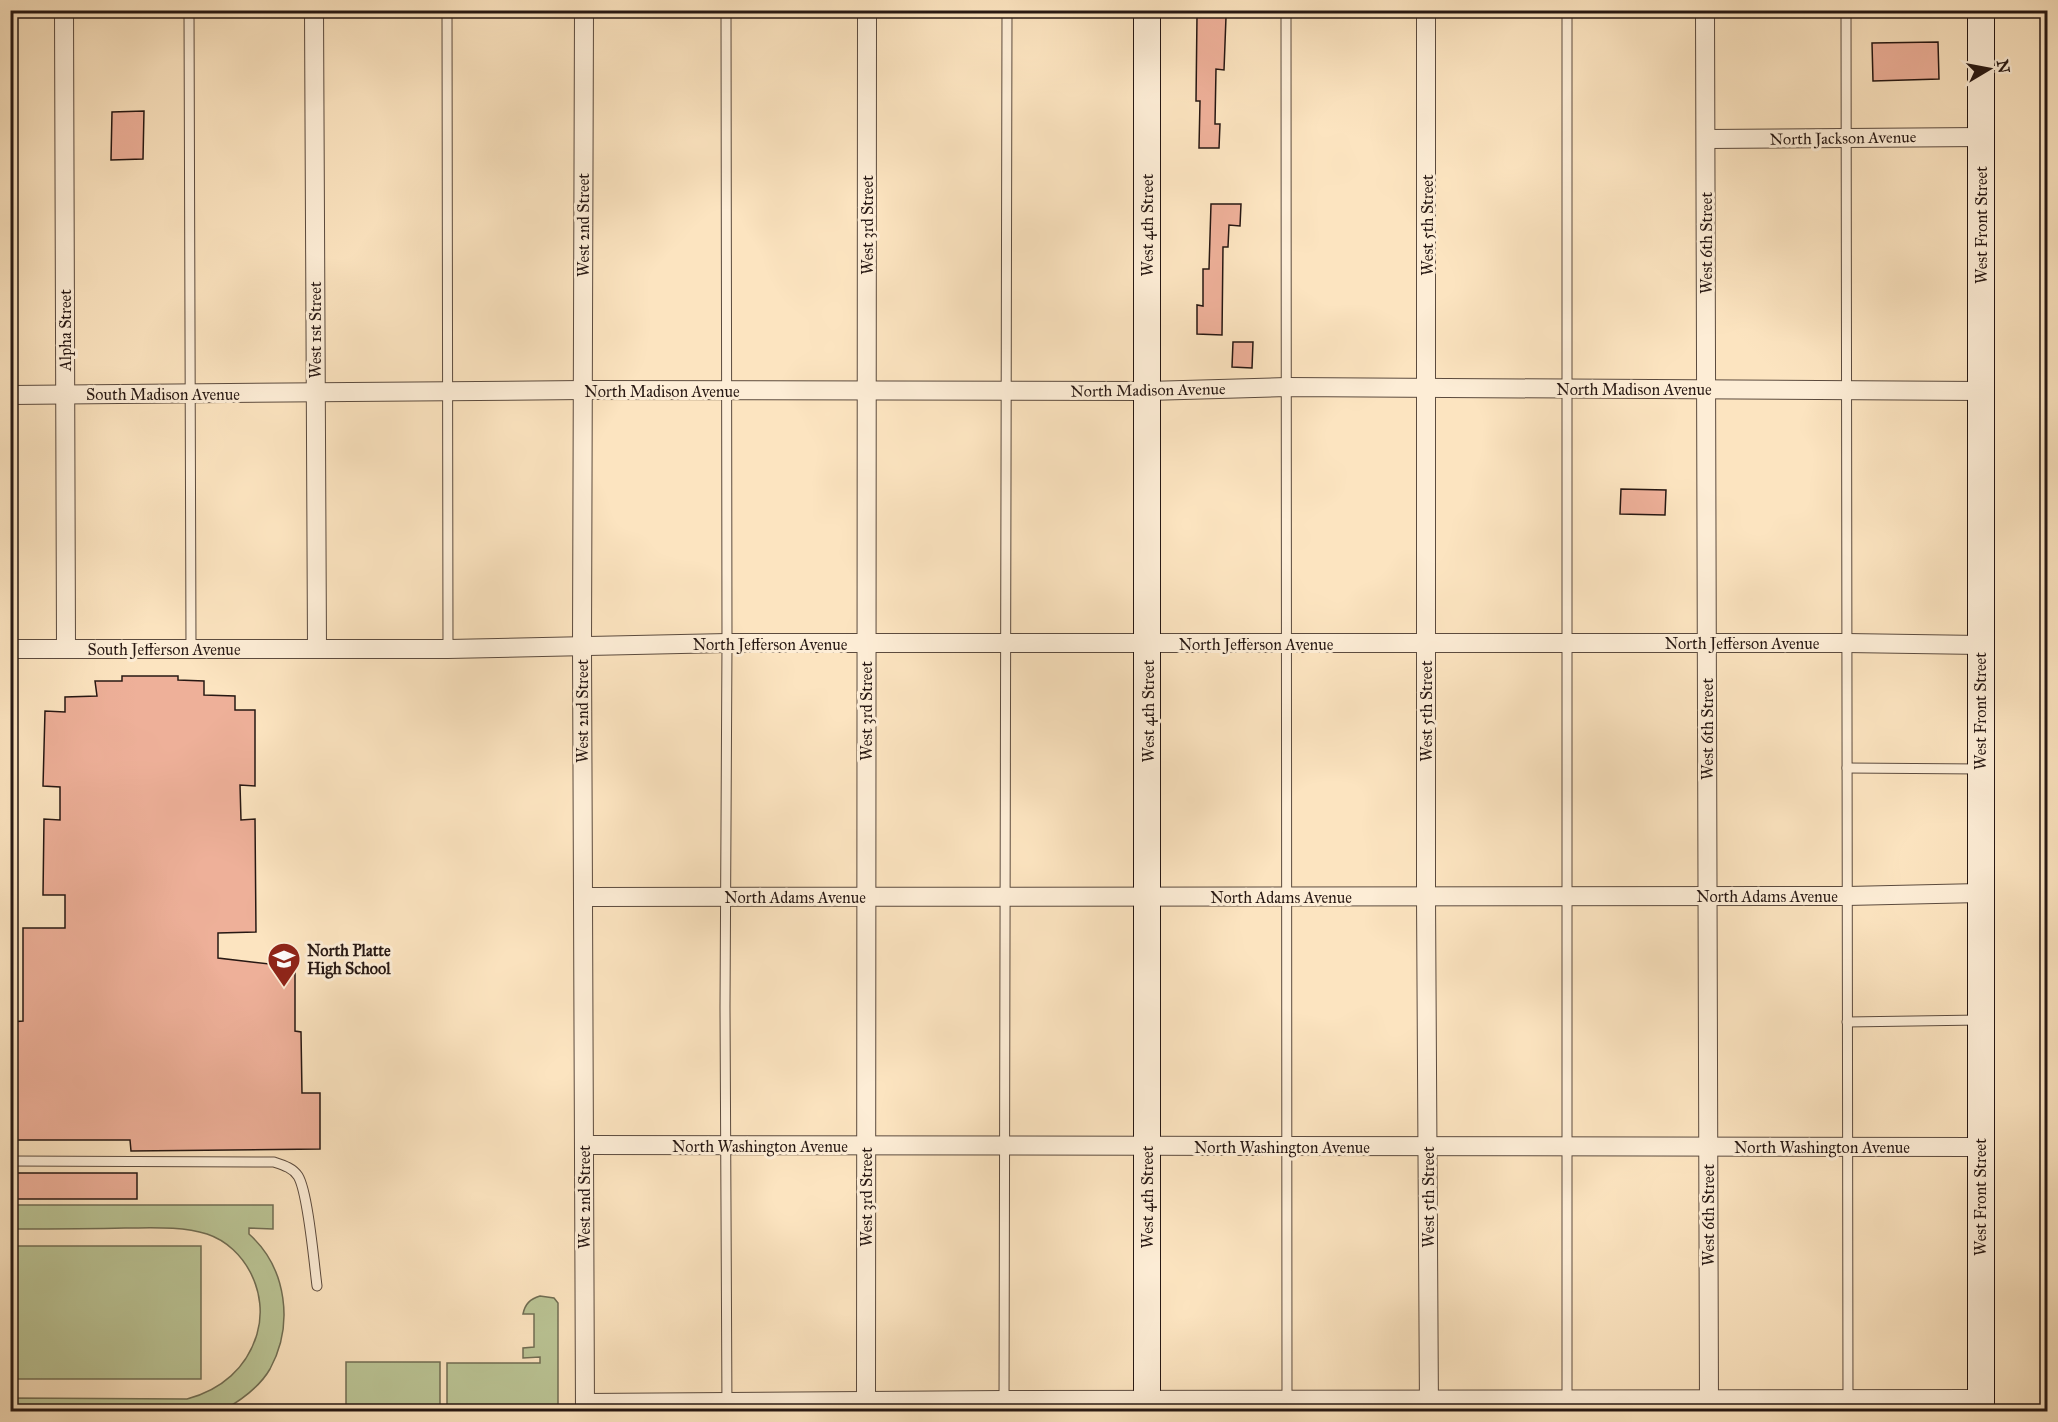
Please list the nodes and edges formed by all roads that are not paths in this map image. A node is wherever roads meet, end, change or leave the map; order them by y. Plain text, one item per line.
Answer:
1 (64, 10) edge
2 (189, 10) edge
3 (314, 10) edge
4 (447, 10) edge
5 (584, 10) edge
6 (726, 10) edge
7 (867, 10) edge
8 (1007, 10) edge
9 (1147, 10) edge
10 (1287, 10) edge
11 (1426, 10) edge
12 (1567, 10) edge
13 (1705, 10) edge
14 (1846, 10) edge
15 (1981, 10) edge
16 (1981, 137) junction
17 (1846, 138) junction
18 (1706, 140) junction
19 (1287, 387) junction
20 (1427, 387) junction
21 (1567, 388) junction
22 (1706, 389) junction
23 (583, 390) junction
24 (728, 390) junction
25 (1846, 390) junction
26 (866, 391) junction
27 (1148, 391) junction
28 (1980, 391) junction
29 (448, 392) junction
30 (1007, 392) junction
31 (189, 393) junction
32 (315, 393) junction
33 (65, 394) junction
34 (10, 395) edge
35 (727, 643) junction
36 (1567, 643) junction
37 (1707, 643) junction
38 (1847, 643) junction
39 (866, 644) junction
40 (1148, 644) junction
41 (1286, 644) junction
42 (1427, 644) junction
43 (1006, 645) junction
44 (1980, 645) junction
45 (582, 646) junction
46 (10, 649) edge
47 (66, 649) junction
48 (191, 649) junction
49 (316, 649) junction
50 (448, 649) junction
51 (1847, 768) junction
52 (1980, 769) junction
53 (1980, 893) junction
54 (1288, 896) junction
55 (1567, 896) junction
56 (1707, 896) junction
57 (1847, 896) junction
58 (583, 897) junction
59 (727, 897) junction
60 (866, 897) junction
61 (1005, 897) junction
62 (1148, 897) junction
63 (1426, 897) junction
64 (1980, 1020) junction
65 (1847, 1022) junction
66 (584, 1145) junction
67 (726, 1146) junction
68 (866, 1146) junction
69 (1005, 1147) junction
70 (1147, 1147) junction
71 (1567, 1147) junction
72 (1847, 1147) junction
73 (1980, 1147) junction
74 (1287, 1148) junction
75 (1427, 1148) junction
76 (1708, 1148) junction
77 (10, 1161) edge
78 (317, 1286) dead end
79 (1848, 1405) edge
80 (1981, 1405) edge
81 (866, 1406) edge
82 (1004, 1406) edge
83 (1147, 1406) edge
84 (1287, 1406) edge
85 (1429, 1406) edge
86 (1567, 1406) edge
87 (1709, 1406) edge
88 (585, 1407) edge
89 (727, 1407) edge

1 - 33 street, Alpha Street
2 - 31 lane
3 - 32 street, West 1st Street
4 - 29 lane
5 - 23 street, West 2nd Street
6 - 24 lane
7 - 26 street, West 3rd Street
8 - 30 lane
9 - 27 street, West 4th Street
10 - 19 lane
11 - 20 street, West 5th Street
12 - 21 lane
13 - 18 street, West 6th Street
14 - 17 lane
15 - 16 street, West Front Street
16 - 17 street, North Jackson Avenue
16 - 28 street, West Front Street
17 - 18 street, North Jackson Avenue
17 - 25 lane
18 - 22 street, West 6th Street
19 - 20 street, North Madison Avenue
19 - 27 street, North Madison Avenue
19 - 41 lane
20 - 21 street, North Madison Avenue
20 - 42 street, West 5th Street
21 - 22 street, North Madison Avenue
21 - 36 lane
22 - 25 street, North Madison Avenue
22 - 37 street, West 6th Street
23 - 24 street, North Madison Avenue
23 - 29 street, North Madison Avenue
23 - 45 street, West 2nd Street
24 - 26 street, North Madison Avenue
24 - 35 lane
25 - 28 street, North Madison Avenue
25 - 38 lane
26 - 30 street, North Madison Avenue
26 - 39 street, West 3rd Street
27 - 30 street, North Madison Avenue
27 - 40 street, West 4th Street
28 - 44 street, West Front Street
29 - 32 street, North Madison Avenue
29 - 50 lane
30 - 43 lane
31 - 32 street, South Madison Avenue
31 - 33 street, South Madison Avenue
31 - 48 lane
32 - 49 street, West 1st Street
33 - 34 street, South Madison Avenue
33 - 47 street, Alpha Street
35 - 39 street, North Jefferson Avenue
35 - 45 street, North Jefferson Avenue
35 - 59 lane
36 - 37 street, North Jefferson Avenue
36 - 42 street, North Jefferson Avenue
36 - 55 lane
37 - 38 street, North Jefferson Avenue
37 - 56 street, West 6th Street
38 - 44 street, North Jefferson Avenue
38 - 51 lane
39 - 43 street, North Jefferson Avenue
39 - 60 street, West 3rd Street
40 - 41 street, North Jefferson Avenue
40 - 43 street, North Jefferson Avenue
40 - 62 street, West 4th Street
41 - 42 street, North Jefferson Avenue
41 - 54 lane
42 - 63 street, West 5th Street
43 - 61 lane
44 - 52 street, West Front Street
45 - 50 street, North Jefferson Avenue
45 - 58 street, West 2nd Street
46 - 47 street, South Jefferson Avenue
47 - 48 street, South Jefferson Avenue
48 - 49 street, South Jefferson Avenue
49 - 50 street, North Jefferson Avenue
51 - 52 lane
51 - 57 lane
52 - 53 street, West Front Street
53 - 57 street, North Adams Avenue
53 - 64 street, West Front Street
54 - 62 street, North Adams Avenue
54 - 63 street, North Adams Avenue
54 - 74 lane
55 - 56 street, North Adams Avenue
55 - 63 street, North Adams Avenue
55 - 71 lane
56 - 57 street, North Adams Avenue
56 - 76 street, West 6th Street
57 - 65 lane
58 - 59 street, North Adams Avenue
58 - 66 street, West 2nd Street
59 - 60 street, North Adams Avenue
59 - 67 lane
60 - 61 street, North Adams Avenue
60 - 68 street, West 3rd Street
61 - 62 street, North Adams Avenue
61 - 69 lane
62 - 70 street, West 4th Street
63 - 75 street, West 5th Street
64 - 65 lane
64 - 73 street, West Front Street
65 - 72 lane
66 - 67 street, North Washington Avenue
66 - 88 street, West 2nd Street
67 - 68 street, North Washington Avenue
67 - 89 lane
68 - 69 street, North Washington Avenue
68 - 81 street, West 3rd Street
69 - 70 street, North Washington Avenue
69 - 82 lane
70 - 74 street, North Washington Avenue
70 - 83 street, West 4th Street
71 - 75 street, North Washington Avenue
71 - 76 street, North Washington Avenue
71 - 86 lane
72 - 73 street, North Washington Avenue
72 - 76 street, North Washington Avenue
72 - 79 lane
73 - 80 street, West Front Street
74 - 75 street, North Washington Avenue
74 - 84 lane
75 - 85 street, West 5th Street
76 - 87 street, West 6th Street
77 - 78 lane
79 - 80 street
79 - 87 street
81 - 82 street
81 - 89 street
82 - 83 street
83 - 84 street
84 - 85 street
85 - 86 street
86 - 87 street
88 - 89 street

